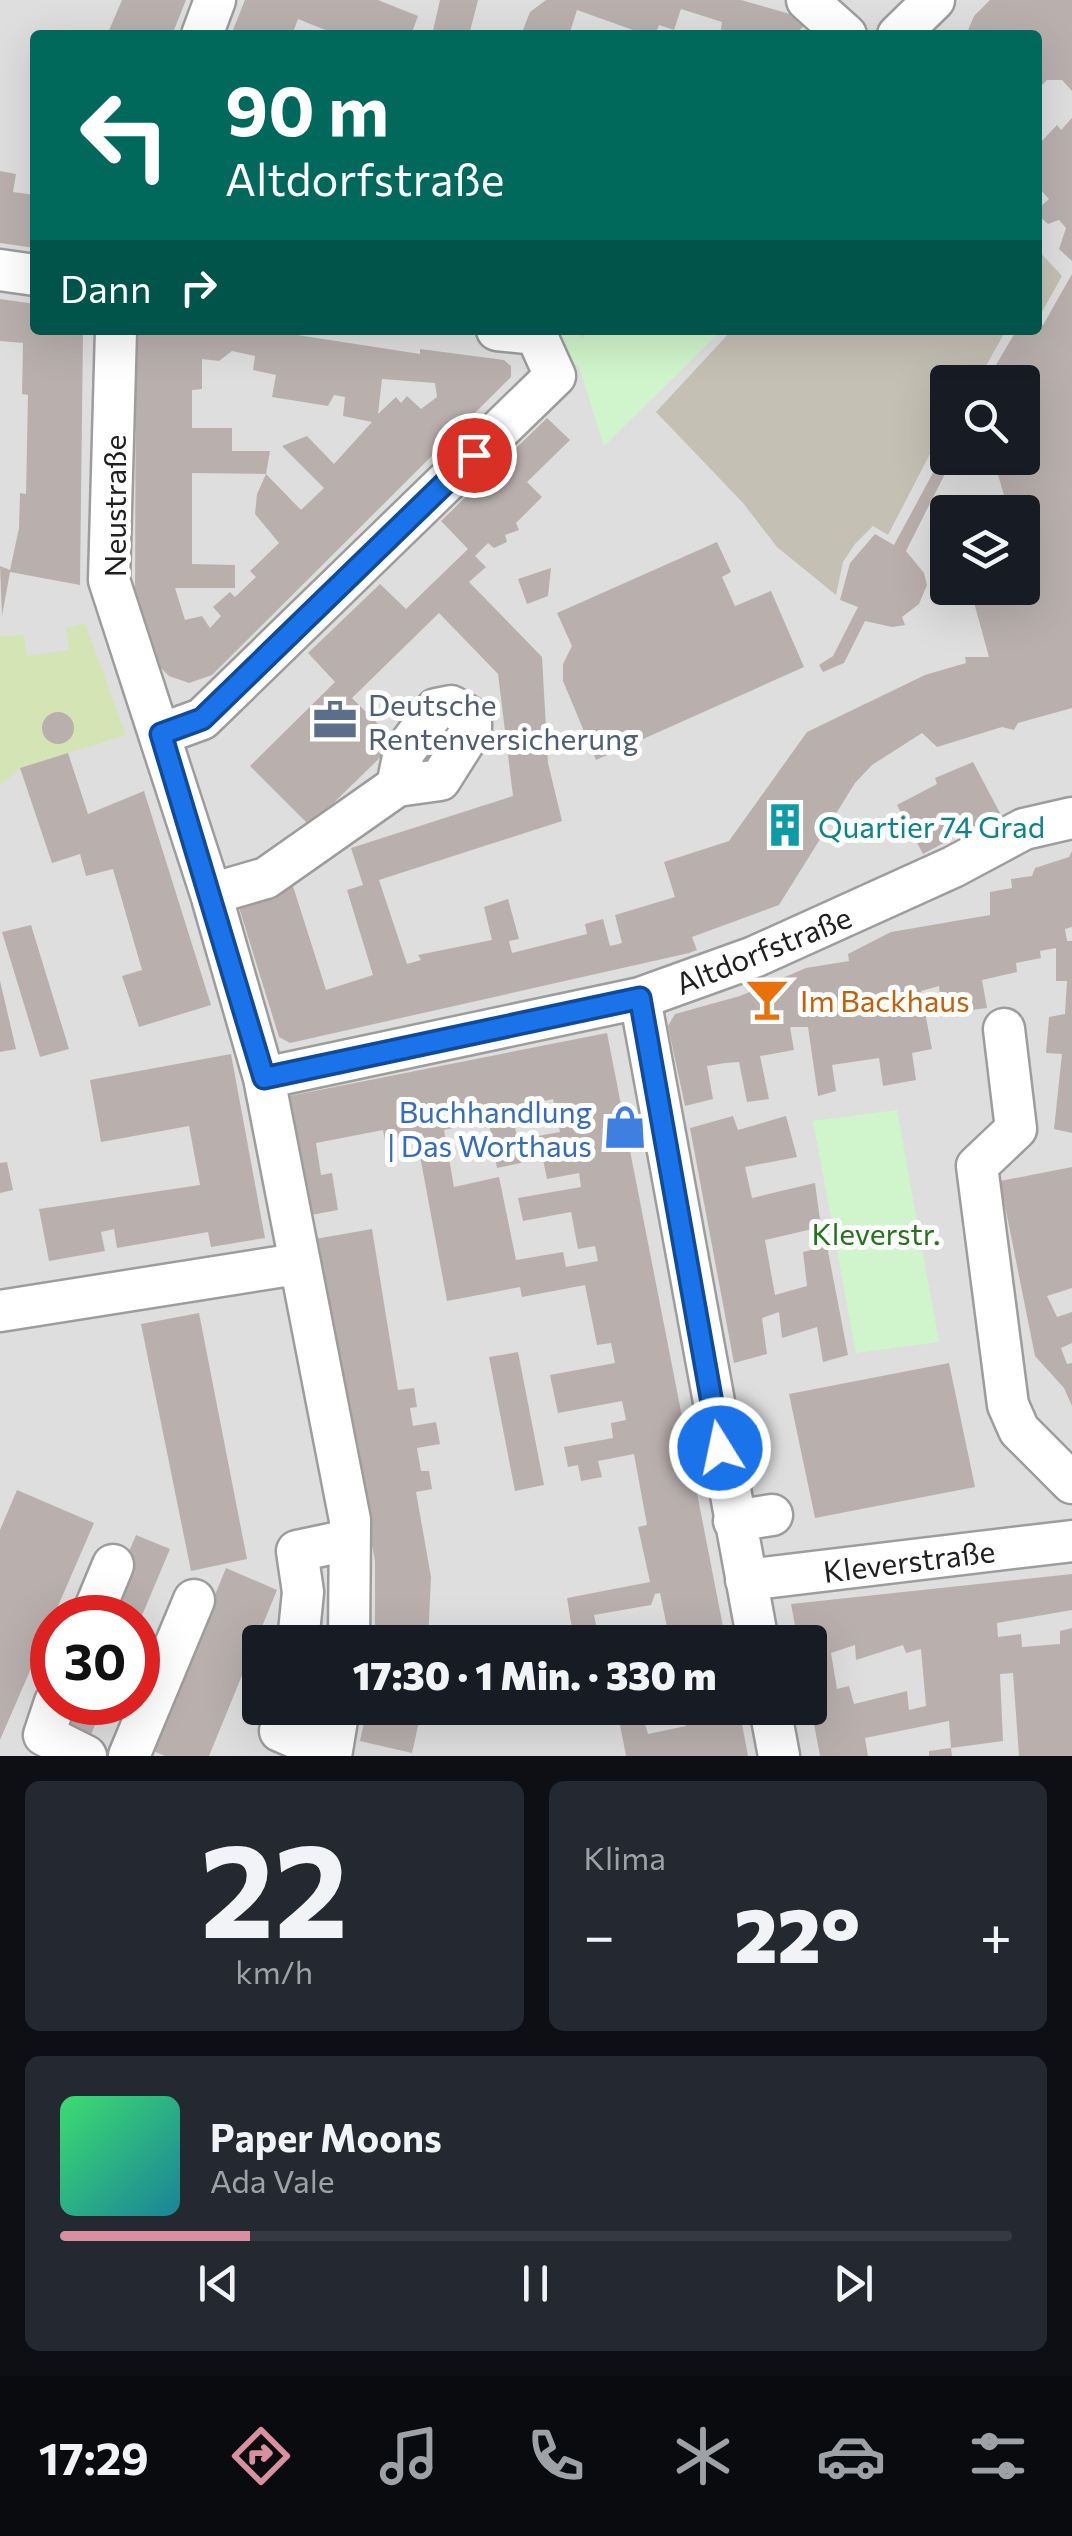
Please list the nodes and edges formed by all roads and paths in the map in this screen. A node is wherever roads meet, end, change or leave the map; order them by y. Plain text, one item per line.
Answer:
1 (215, 0) edge
2 (807, 0) edge
3 (934, 0) edge
4 (204, 30) edge
5 (840, 30) edge
6 (903, 30) edge
7 (0, 270) edge
8 (30, 274) edge
9 (116, 335) edge
10 (526, 335) edge
11 (161, 734) junction
12 (396, 786) dead end
13 (1072, 818) edge
14 (211, 894) junction
15 (640, 998) junction
16 (1004, 1030) dead end
17 (264, 1078) junction
18 (297, 1264) junction
19 (0, 1312) edge
20 (1072, 1483) edge
21 (350, 1540) junction
22 (1072, 1540) edge
23 (113, 1565) dead end
24 (746, 1580) junction
25 (101, 1595) edge
26 (194, 1600) dead end
27 (300, 1625) edge
28 (349, 1625) edge
29 (755, 1625) edge
30 (47, 1725) edge
31 (337, 1725) edge
32 (774, 1725) edge
33 (280, 1732) edge
34 (331, 1754) edge
35 (86, 1756) edge
36 (129, 1756) edge
37 (780, 1756) edge

1 - 4 street
2 - 5 street
3 - 6 street
7 - 8 street
9 - 11 street, Neustraße
10 - 11 street
11 - 14 street, Neustraße
12 - 14 street
13 - 15 street, Altdorfstraße
14 - 17 street, Neustraße
15 - 17 street, Altdorfstraße
15 - 24 street
16 - 20 street
17 - 18 street, Neustraße
18 - 19 street
18 - 21 street, Neustraße
21 - 27 street
21 - 28 street, Neustraße
22 - 24 street, Kleverstraße
23 - 25 street
24 - 29 street
26 - 36 street
30 - 35 street
31 - 34 street
32 - 37 street
33 - 34 street

